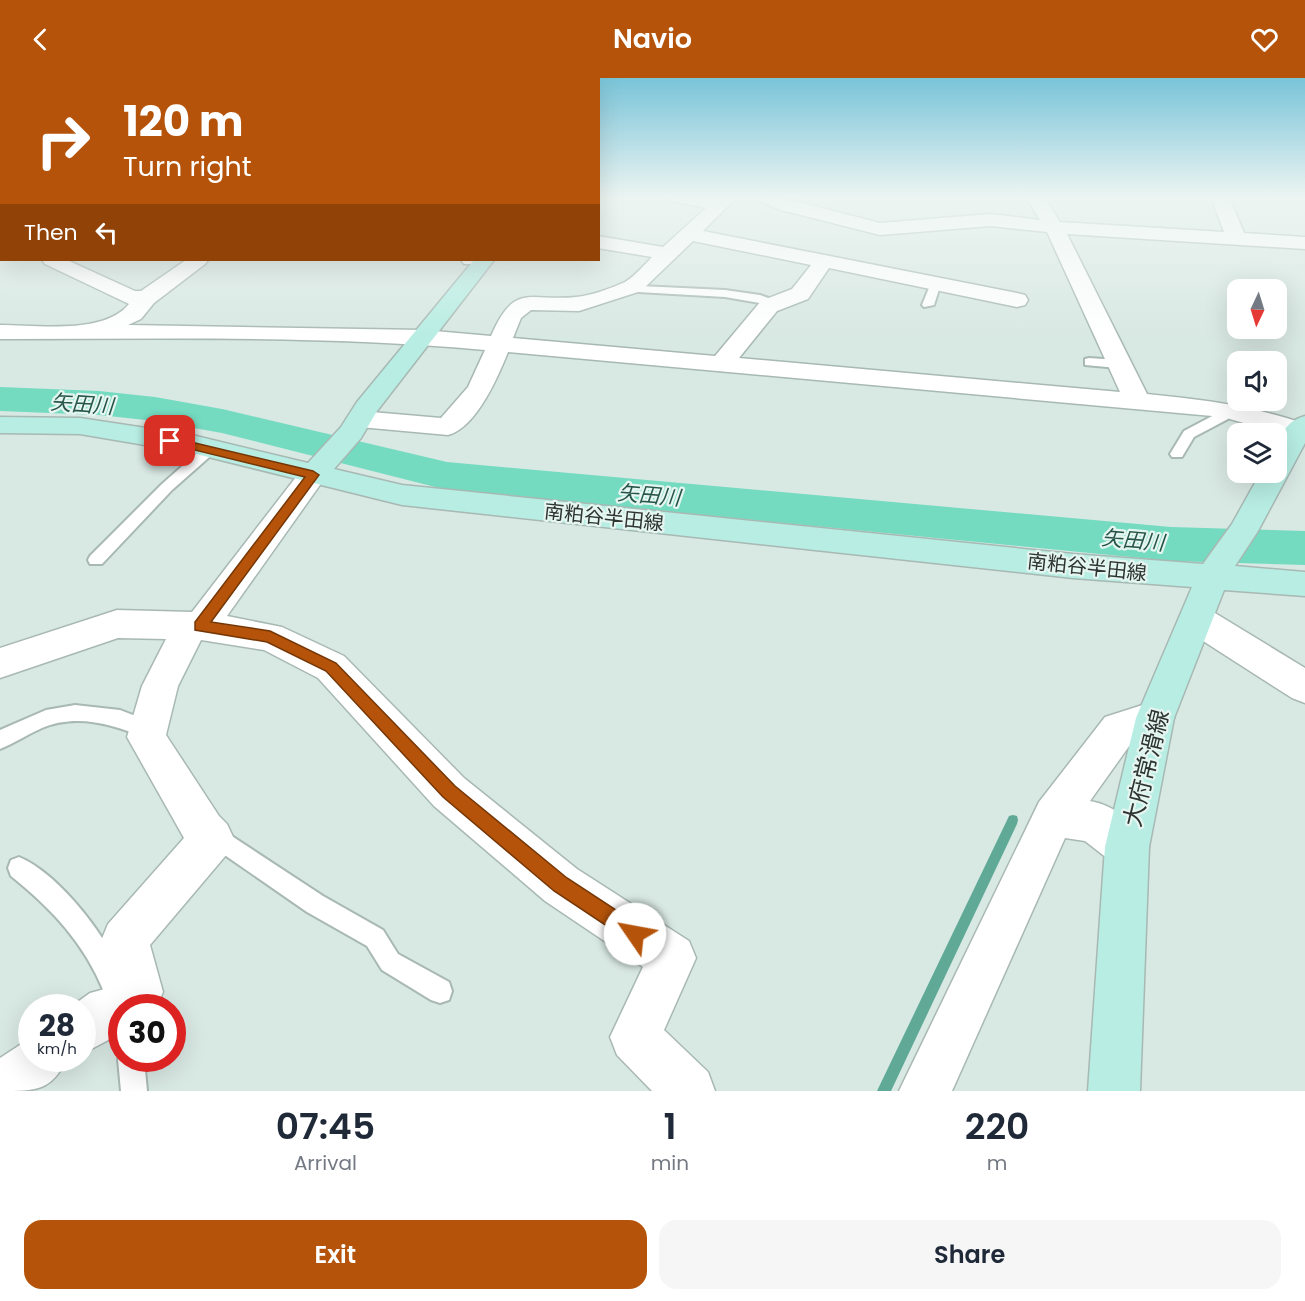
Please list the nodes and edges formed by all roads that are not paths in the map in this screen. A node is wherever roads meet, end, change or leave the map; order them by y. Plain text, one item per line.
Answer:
1 (611, 244) edge
2 (679, 244) edge
3 (743, 244) edge
4 (1062, 244) edge
5 (669, 254) junction
6 (825, 260) junction
7 (54, 261) edge
8 (197, 261) edge
9 (478, 261) edge
10 (936, 283) junction
11 (633, 286) junction
12 (146, 298) junction
13 (1017, 300) dead end
14 (777, 303) junction
15 (928, 305) dead end
16 (0, 332) edge
17 (96, 333) junction
18 (423, 338) junction
19 (499, 344) junction
20 (1089, 362) dead end
21 (721, 364) junction
22 (1118, 364) junction
23 (1137, 400) junction
24 (1223, 409) junction
25 (0, 424) edge
26 (356, 426) junction
27 (1301, 428) edge
28 (210, 449) junction
29 (1287, 453) edge
30 (1177, 454) dead end
31 (317, 472) junction
32 (1270, 483) edge
33 (96, 560) dead end
34 (1215, 573) junction
35 (1305, 584) edge
36 (1198, 620) junction
37 (196, 626) junction
38 (0, 663) edge
39 (1305, 687) edge
40 (1155, 718) junction
41 (147, 729) junction
42 (0, 740) edge
43 (1054, 816) junction
44 (212, 839) junction
45 (1127, 847) junction
46 (19, 868) dead end
47 (440, 991) dead end
48 (114, 994) edge
49 (136, 994) edge
50 (132, 1072) edge
51 (134, 1091) edge
52 (689, 1091) edge
53 (925, 1091) edge
54 (1114, 1091) edge

1 - 5 street
2 - 5 street
3 - 6 street
4 - 22 street
5 - 11 street
6 - 10 street
6 - 14 street
7 - 12 street
8 - 12 street
9 - 18 main road
10 - 13 street
10 - 15 lane
11 - 14 lane
11 - 19 street
12 - 17 street
14 - 21 street
16 - 17 street
17 - 18 street
18 - 19 street
18 - 26 main road
19 - 21 street
19 - 26 street
20 - 22 lane
21 - 23 street
22 - 23 street
23 - 24 street
24 - 27 street
24 - 30 lane
25 - 28 main road, 南粕谷半田線
26 - 31 main road
27 - 29 main road, 大府常滑線
28 - 31 main road, 南粕谷半田線
28 - 33 lane
31 - 34 main road, 南粕谷半田線
31 - 37 street
32 - 34 main road, 大府常滑線
34 - 35 main road, 南粕谷半田線
34 - 36 main road, 大府常滑線
36 - 39 street
36 - 40 main road, 大府常滑線
37 - 38 street
37 - 41 street
37 - 52 street
40 - 43 street
40 - 45 main road, 大府常滑線
41 - 42 lane
41 - 44 street
43 - 45 street
43 - 53 street
44 - 47 lane
44 - 49 street
45 - 54 main road, 大府常滑線
46 - 48 lane
50 - 51 lane

